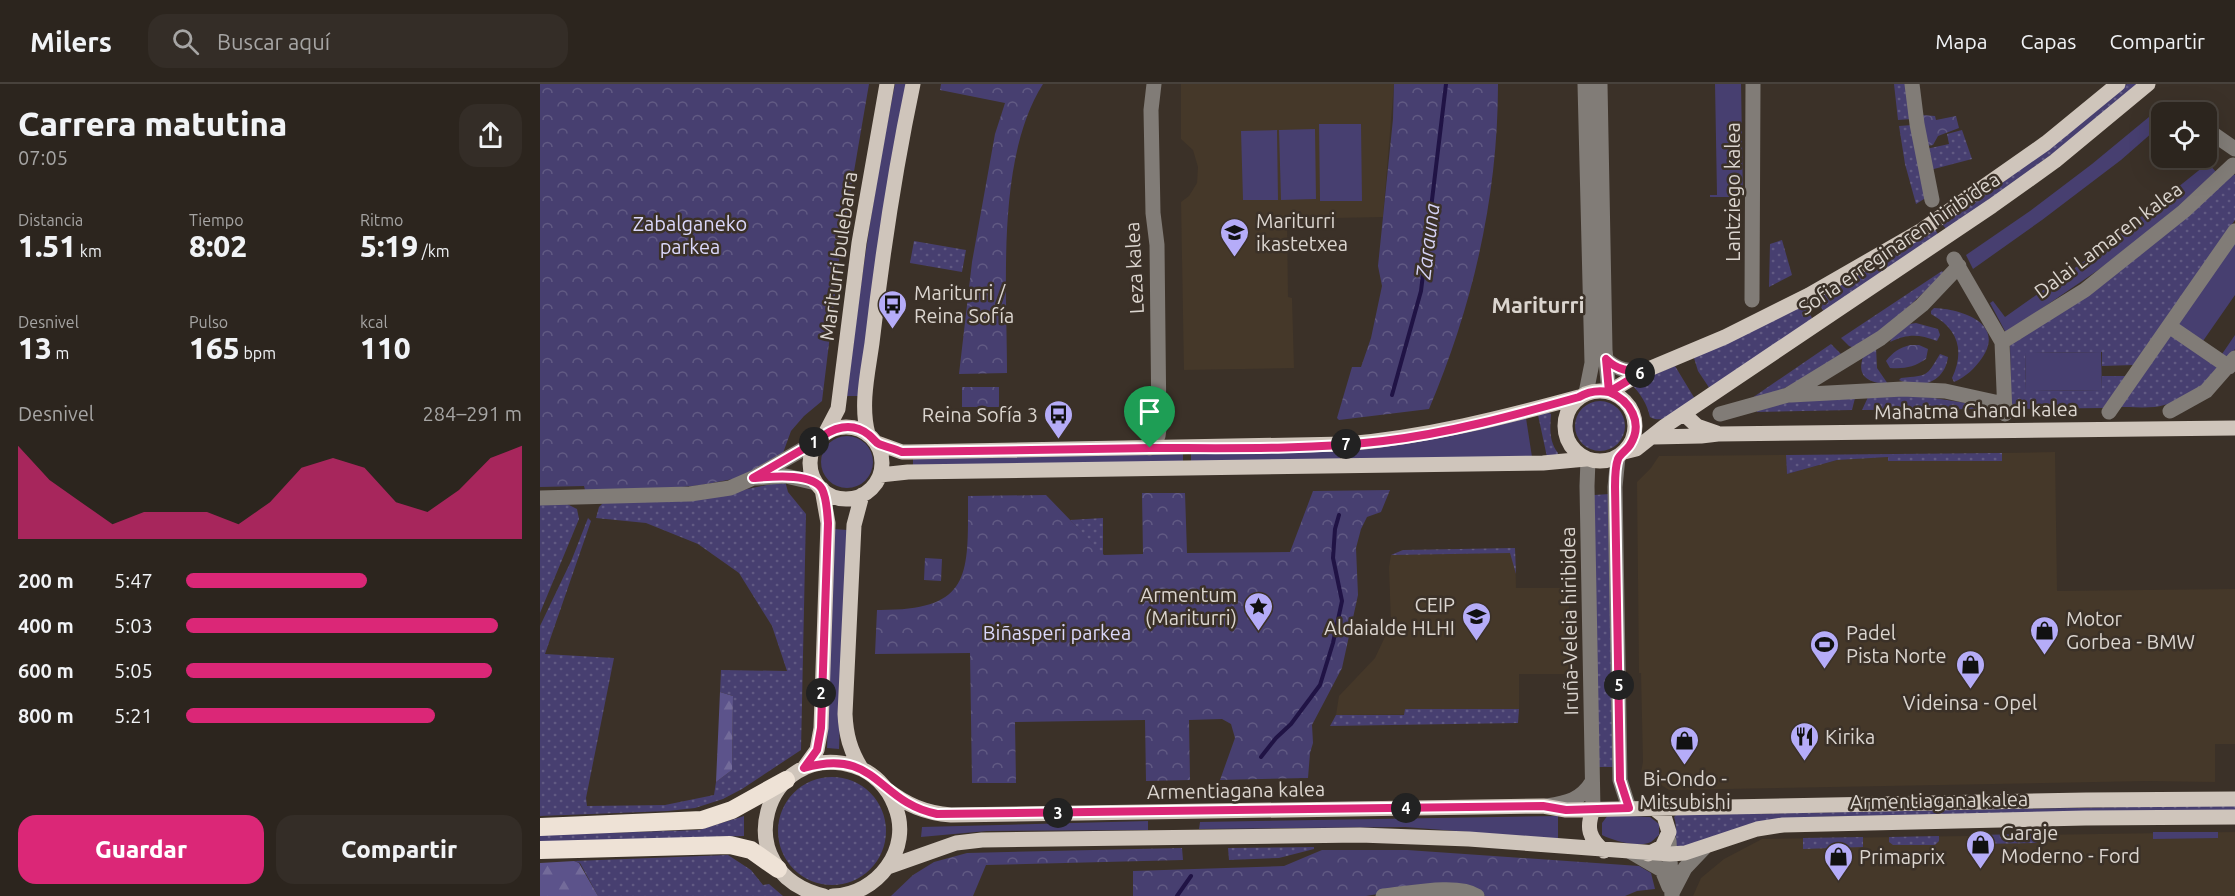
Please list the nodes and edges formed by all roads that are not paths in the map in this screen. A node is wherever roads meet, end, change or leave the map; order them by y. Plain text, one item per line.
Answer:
1 (887, 84) edge
2 (913, 84) edge
3 (1154, 84) edge
4 (1585, 84) edge
5 (1600, 84) edge
6 (1753, 84) edge
7 (1912, 84) edge
8 (2118, 84) edge
9 (2148, 84) edge
10 (2217, 136) edge
11 (2235, 148) edge
12 (2234, 165) dead end
13 (1932, 200) dead end
14 (2235, 231) edge
15 (1752, 300) dead end
16 (2169, 326) junction
17 (2002, 342) junction
18 (1606, 359) junction
19 (2232, 363) edge
20 (1644, 371) junction
21 (1609, 392) junction
22 (1583, 395) junction
23 (1788, 395) junction
24 (2109, 411) dead end
25 (2170, 411) dead end
26 (1684, 414) junction
27 (1720, 414) dead end
28 (1635, 419) junction
29 (1665, 426) junction
30 (2235, 428) edge
31 (1718, 434) junction
32 (822, 436) junction
33 (1653, 437) junction
34 (872, 438) junction
35 (1150, 448) junction
36 (1621, 455) junction
37 (1587, 459) junction
38 (880, 475) junction
39 (753, 478) junction
40 (819, 486) junction
41 (862, 495) junction
42 (540, 498) edge
43 (804, 768) junction
44 (861, 768) junction
45 (786, 780) junction
46 (1592, 782) junction
47 (886, 789) junction
48 (2235, 799) edge
49 (1543, 806) junction
50 (1629, 808) junction
51 (1655, 809) junction
52 (1593, 810) junction
53 (2235, 817) edge
54 (540, 827) edge
55 (1669, 832) junction
56 (1704, 848) junction
57 (540, 850) edge
58 (1604, 851) junction
59 (1631, 852) junction
60 (1648, 854) junction
61 (1670, 854) junction
62 (888, 867) junction
63 (778, 869) junction
64 (810, 894) edge
65 (857, 894) edge
66 (1672, 895) edge
67 (824, 896) edge
68 (833, 896) edge
69 (1383, 896) edge
70 (1477, 896) edge

1 - 32 main road, Mariturri bulebarra
2 - 34 main road
3 - 35 street, Leza kalea
4 - 22 street
5 - 18 street
6 - 15 street, Lantziego kalea
7 - 13 street
8 - 20 main road, Sofia erreginaren hiribidea
9 - 26 main road, Sofia erreginaren hiribidea
10 - 11 street
12 - 17 street, Dalai Lamaren kalea
14 - 16 street
16 - 19 street
16 - 24 street
17 - 23 street
17 - 23 street
18 - 20 street
18 - 21 street
19 - 25 street
20 - 21 main road, Sofia erreginaren hiribidea
21 - 22 main road
21 - 28 main road
22 - 35 main road
22 - 37 main road
23 - 27 street
26 - 29 main road, Sofia erreginaren hiribidea
26 - 31 main road, Mahatma Ghandi kalea
28 - 29 main road
28 - 36 main road
29 - 33 main road, Sofia erreginaren hiribidea
30 - 31 main road, Mahatma Ghandi kalea
31 - 33 main road, Mahatma Ghandi kalea
32 - 34 main road
32 - 39 street
32 - 40 main road
33 - 36 main road, Sofia erreginaren hiribidea
34 - 35 main road
34 - 38 main road
36 - 37 main road
36 - 50 street
37 - 38 main road
37 - 46 street, Iruña-Veleia hiribidea
38 - 41 main road
39 - 40 street
39 - 42 street
40 - 41 main road
40 - 43 main road
41 - 44 main road
43 - 44 main road
43 - 45 main road
44 - 47 main road, Armentiagana kalea
45 - 54 highway
45 - 63 main road
46 - 49 street
46 - 52 street, Iruña-Veleia hiribidea
47 - 49 main road, Armentiagana kalea
47 - 62 main road
48 - 51 main road, Armentiagana kalea
49 - 52 main road, Armentiagana kalea
50 - 51 main road, Armentiagana kalea
50 - 52 main road, Armentiagana kalea
51 - 55 main road
52 - 58 main road
53 - 56 main road, Armentiagana kalea
55 - 60 main road
55 - 61 street
56 - 61 main road, Armentiagana kalea
56 - 66 street
57 - 63 highway
58 - 59 main road, Armentiagana kalea
58 - 62 main road, Armentiagana kalea
59 - 60 main road, Armentiagana kalea
59 - 66 street
60 - 61 main road, Armentiagana kalea
61 - 66 street
62 - 65 main road
63 - 64 main road
64 - 67 main road
65 - 68 main road
69 - 70 street

